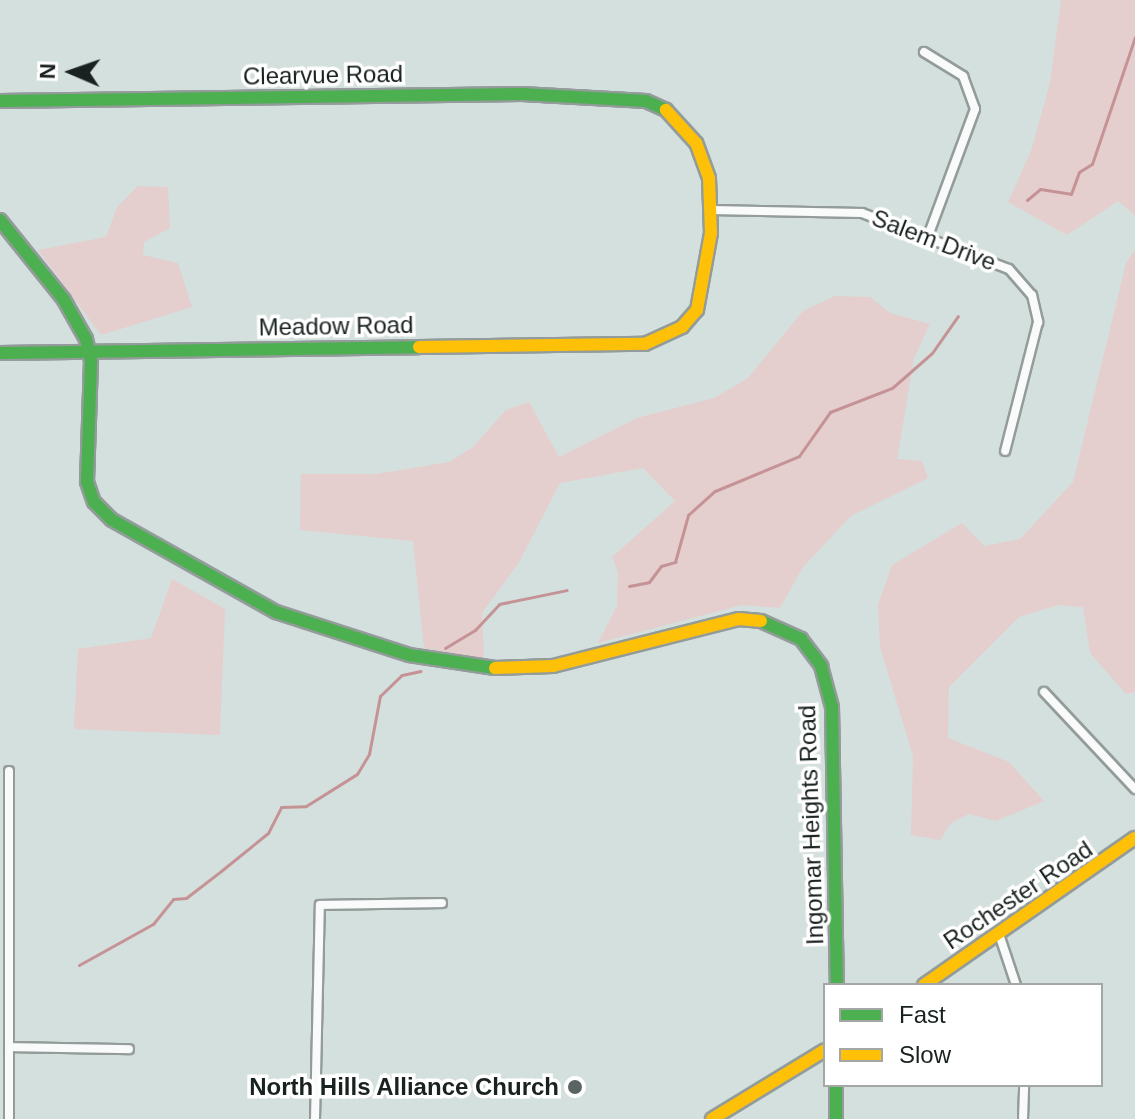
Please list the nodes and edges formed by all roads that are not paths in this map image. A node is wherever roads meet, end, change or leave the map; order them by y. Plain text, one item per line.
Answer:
1 (924, 52) dead end
2 (0, 101) edge
3 (711, 210) junction
4 (1, 223) edge
5 (928, 236) junction
6 (90, 351) junction
7 (0, 353) edge
8 (1005, 451) dead end
9 (1044, 692) dead end
10 (9, 771) dead end
11 (1135, 789) edge
12 (1135, 838) edge
13 (442, 903) dead end
14 (4, 911) edge
15 (999, 934) junction
16 (837, 983) edge
17 (927, 983) edge
18 (1015, 983) edge
19 (9, 1047) junction
20 (129, 1049) dead end
21 (823, 1051) edge
22 (836, 1087) edge
23 (1024, 1087) edge
24 (9, 1119) edge
25 (315, 1119) edge
26 (712, 1119) edge
27 (836, 1119) edge
28 (1023, 1119) edge

1 - 5 street
2 - 3 street, Clearvue Road
3 - 5 street, Salem Drive
3 - 6 street, Meadow Road
4 - 6 street, Ingomar Heights Road
5 - 8 street, Salem Drive
6 - 7 street, Meadow Road
6 - 16 street, Ingomar Heights Road
9 - 11 street
10 - 14 street
12 - 15 street, Rochester Road
13 - 25 street
14 - 19 street
15 - 17 street, Rochester Road
15 - 18 street
19 - 20 street
19 - 24 street
21 - 26 street
22 - 27 street
23 - 28 street

